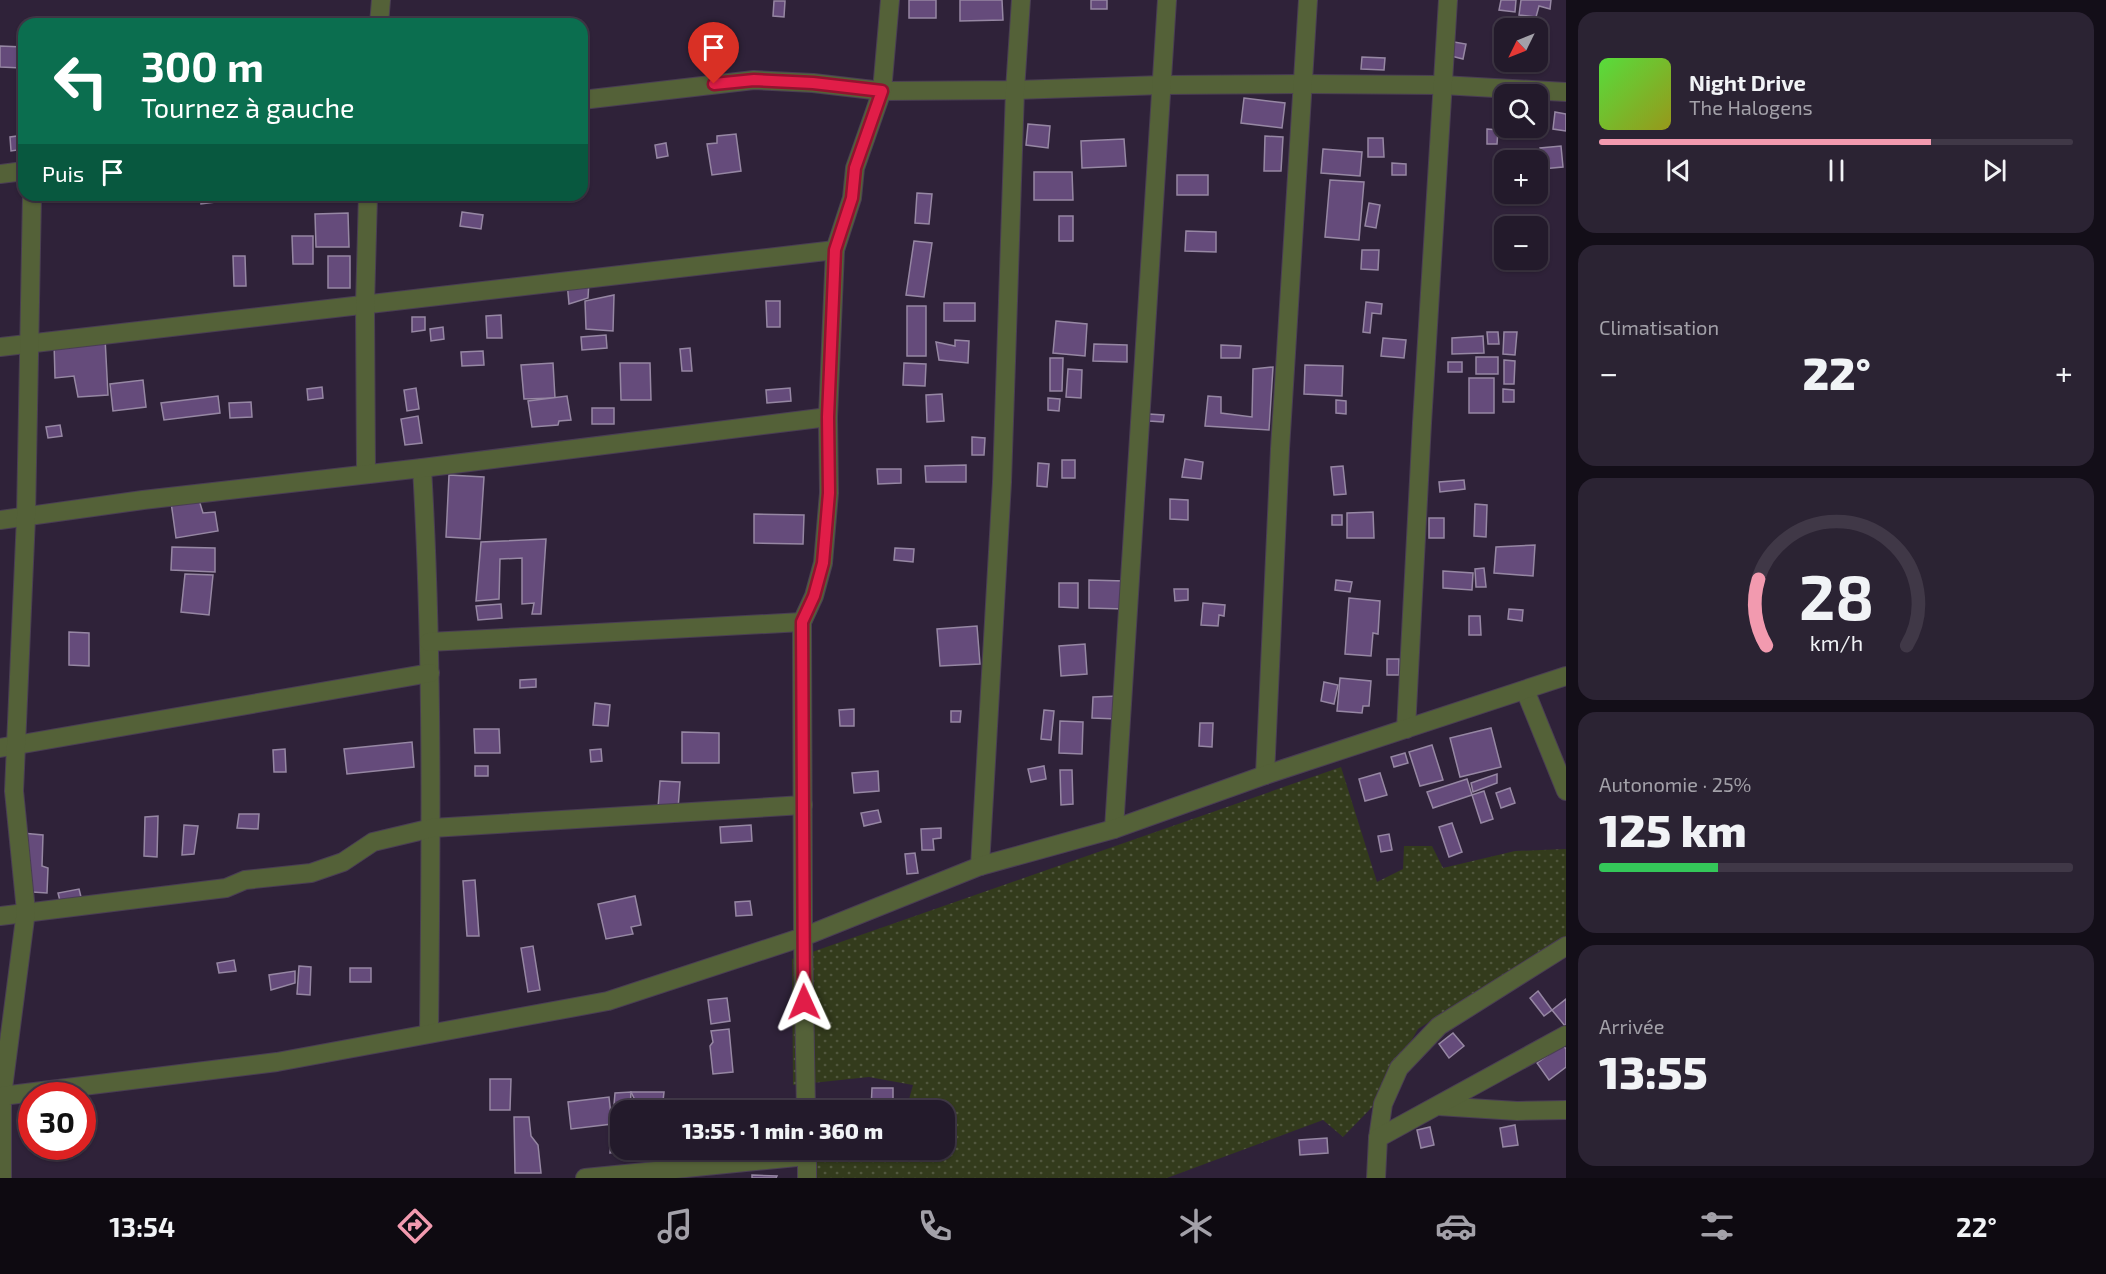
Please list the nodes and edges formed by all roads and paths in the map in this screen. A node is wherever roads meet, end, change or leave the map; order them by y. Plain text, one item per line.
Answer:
1 (381, 0) edge
2 (890, 0) edge
3 (1021, 0) edge
4 (1167, 0) edge
5 (1308, 0) edge
6 (1449, 0) edge
7 (380, 18) edge
8 (1304, 84) junction
9 (1162, 85) junction
10 (1442, 85) junction
11 (1015, 90) junction
12 (882, 91) junction
13 (1566, 92) edge
14 (588, 99) edge
15 (18, 172) edge
16 (0, 174) edge
17 (32, 201) edge
18 (368, 201) edge
19 (835, 250) junction
20 (365, 305) junction
21 (30, 345) junction
22 (0, 347) edge
23 (828, 417) junction
24 (422, 468) junction
25 (366, 474) junction
26 (26, 517) junction
27 (0, 520) edge
28 (802, 622) junction
29 (429, 642) junction
30 (430, 673) junction
31 (1566, 676) edge
32 (1525, 690) junction
33 (1406, 729) junction
34 (8, 747) edge
35 (1265, 775) junction
36 (1566, 791) edge
37 (803, 805) junction
38 (432, 828) junction
39 (1114, 829) junction
40 (980, 866) junction
41 (26, 911) junction
42 (0, 916) edge
43 (803, 937) junction
44 (1566, 946) edge
45 (429, 1033) junction
46 (1566, 1035) edge
47 (1, 1097) edge
48 (806, 1100) edge
49 (1438, 1106) junction
50 (1566, 1110) edge
51 (1378, 1138) junction
52 (745, 1160) edge
53 (807, 1160) edge
54 (2, 1178) edge
55 (585, 1178) edge
56 (807, 1178) edge
57 (1376, 1178) edge

1 - 7 street
2 - 12 street
3 - 11 street
4 - 9 street
5 - 8 street
6 - 10 street
8 - 9 street
8 - 10 street
8 - 35 street
9 - 11 street
9 - 39 street
10 - 13 street
10 - 33 street
11 - 12 street
11 - 40 street
12 - 14 street
12 - 19 street
15 - 16 street
17 - 21 street
18 - 20 street
19 - 20 street
19 - 23 street
20 - 21 street
20 - 25 street
21 - 22 street
21 - 26 street
23 - 24 street
23 - 28 street
24 - 25 street
24 - 29 street
25 - 26 street
26 - 27 street
26 - 34 street
28 - 29 street
28 - 37 street
29 - 30 street
30 - 34 street
30 - 38 street
31 - 32 street
32 - 33 street
32 - 36 street
33 - 35 street
34 - 41 street
35 - 39 street
37 - 38 street
37 - 43 street
38 - 41 street
38 - 45 street
39 - 40 street
40 - 43 street
41 - 42 street
41 - 47 street
43 - 45 street
43 - 48 street
44 - 51 street
45 - 47 street
46 - 49 street
47 - 54 street
49 - 50 street
49 - 51 street
51 - 57 street
52 - 55 street
53 - 56 street

